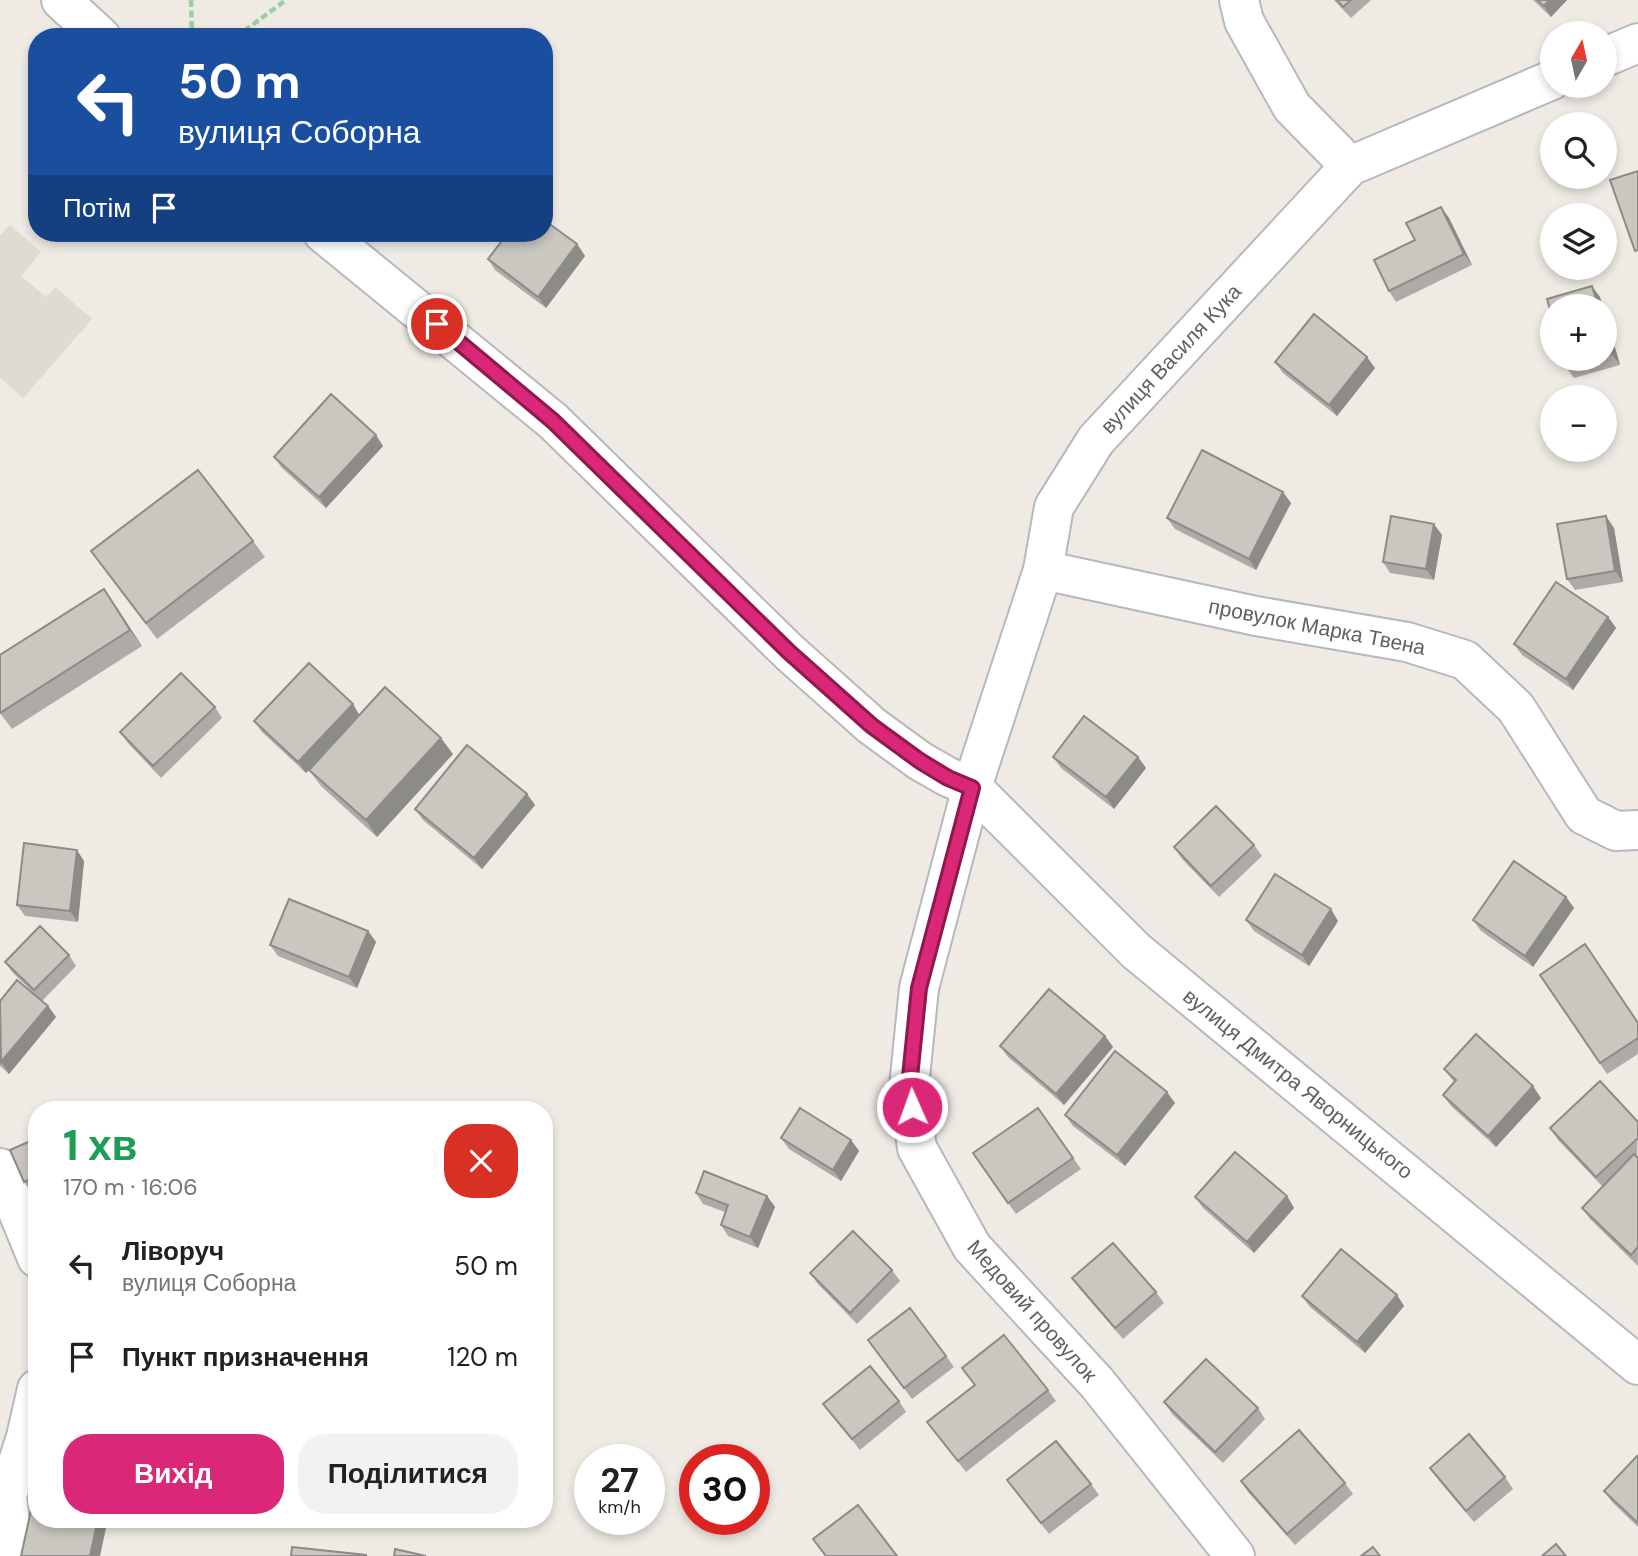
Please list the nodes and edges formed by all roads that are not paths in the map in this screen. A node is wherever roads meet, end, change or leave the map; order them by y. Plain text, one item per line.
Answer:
1 (61, 0) edge
2 (1239, 0) edge
3 (91, 28) edge
4 (1638, 43) edge
5 (1617, 52) edge
6 (1540, 85) edge
7 (1350, 166) junction
8 (334, 242) edge
9 (1043, 570) junction
10 (972, 788) junction
11 (1638, 830) edge
12 (0, 1168) edge
13 (28, 1236) edge
14 (1638, 1365) edge
15 (28, 1428) edge
16 (14, 1556) edge
17 (1235, 1556) edge

1 - 3 street
2 - 7 street
4 - 5 street
6 - 7 street, вулиця Василя Кука
7 - 9 street, вулиця Василя Кука
8 - 10 street, вулиця Дмитра Яворницького
9 - 10 street, вулиця Василя Кука
9 - 11 street, провулок Марка Твена
10 - 14 street, вулиця Дмитра Яворницького
10 - 17 street, Медовий провулок
12 - 13 street
15 - 16 street

